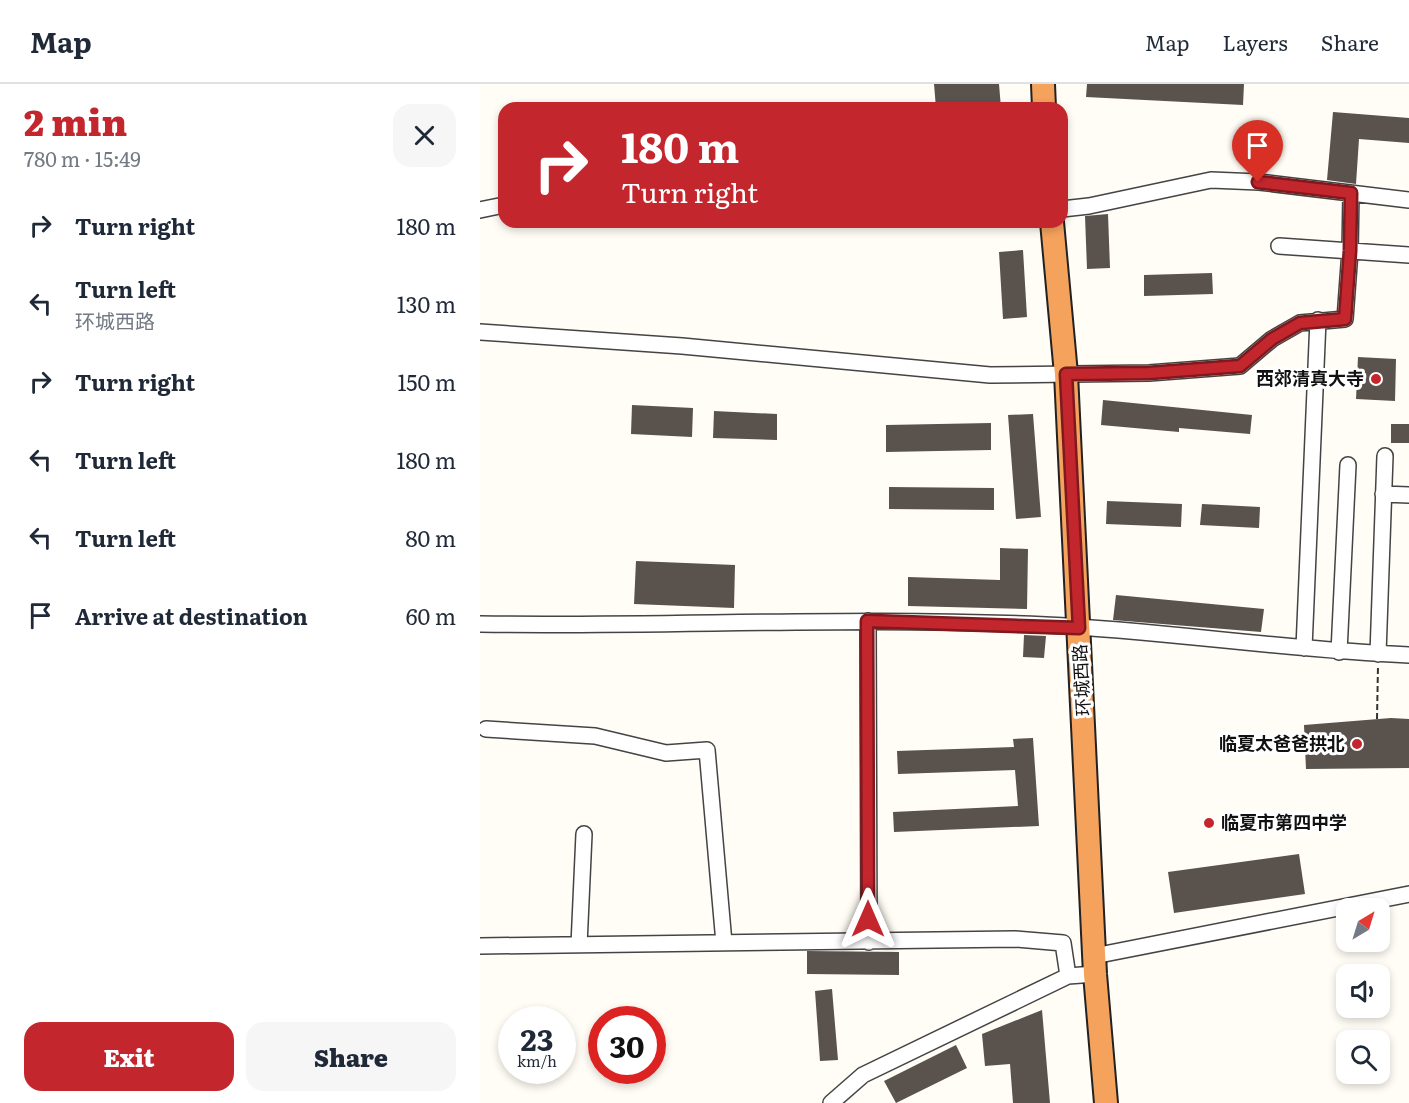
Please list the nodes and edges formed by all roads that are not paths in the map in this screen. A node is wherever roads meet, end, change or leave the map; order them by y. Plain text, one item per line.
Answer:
1 (1043, 84) edge
2 (1044, 102) edge
3 (1351, 193) junction
4 (1409, 200) edge
5 (498, 206) edge
6 (1068, 208) edge
7 (480, 210) edge
8 (1054, 228) edge
9 (1279, 246) dead end
10 (1350, 251) junction
11 (1409, 255) edge
12 (1318, 320) junction
13 (480, 332) edge
14 (1066, 374) junction
15 (1385, 456) dead end
16 (1348, 465) dead end
17 (1383, 495) junction
18 (1409, 495) edge
19 (867, 621) junction
20 (480, 624) edge
21 (1079, 628) junction
22 (1304, 648) junction
23 (1339, 652) junction
24 (1378, 654) junction
25 (1409, 655) edge
26 (486, 729) dead end
27 (584, 834) dead end
28 (1409, 894) edge
29 (869, 942) junction
30 (724, 943) junction
31 (579, 945) junction
32 (480, 946) edge
33 (1095, 965) junction
34 (1068, 976) junction
35 (831, 1103) edge
36 (1106, 1103) edge

1 - 2 highway
3 - 4 street
3 - 6 street
3 - 10 street
5 - 7 street
8 - 14 highway, 环城西路
9 - 10 street
10 - 11 street
10 - 12 street
12 - 14 street
12 - 22 street
13 - 14 street
14 - 21 highway, 环城西路
15 - 17 street
16 - 23 street
17 - 18 street
17 - 24 street
19 - 20 street
19 - 21 street
19 - 29 street
21 - 22 street
21 - 33 highway, 环城西路
22 - 23 street
23 - 24 street
24 - 25 street
26 - 30 street
27 - 31 street
28 - 33 street
29 - 30 street
29 - 34 street
30 - 31 street
31 - 32 street
33 - 34 street
33 - 36 highway, 环城西路
34 - 35 street

